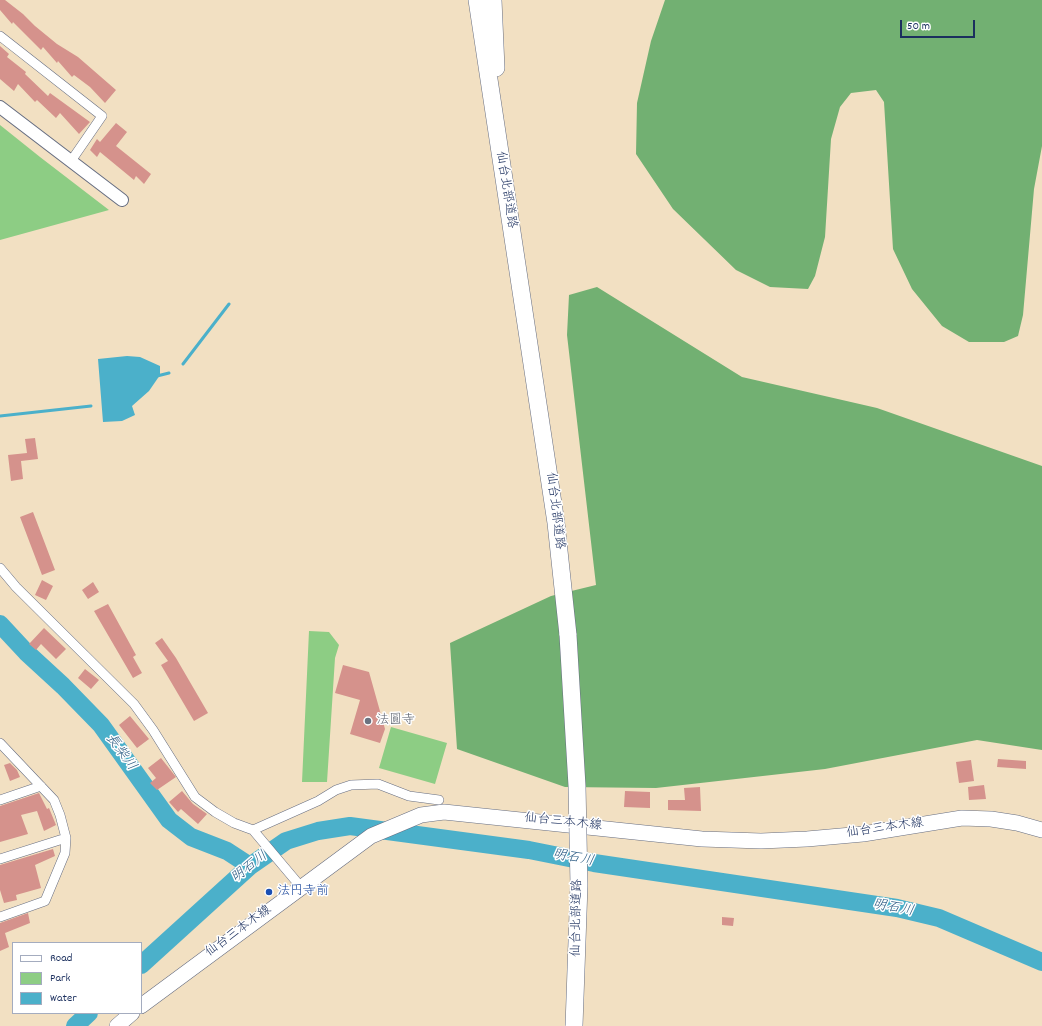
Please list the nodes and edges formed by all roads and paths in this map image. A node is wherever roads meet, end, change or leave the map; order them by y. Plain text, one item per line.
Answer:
1 (477, 0) edge
2 (493, 0) edge
3 (0, 36) edge
4 (0, 107) edge
5 (70, 161) junction
6 (122, 200) dead end
7 (507, 201) junction
8 (0, 568) edge
9 (0, 743) edge
10 (41, 786) junction
11 (0, 800) edge
12 (440, 800) dead end
13 (253, 830) junction
14 (1042, 830) edge
15 (66, 838) junction
16 (0, 859) edge
17 (301, 887) junction
18 (0, 917) edge
19 (142, 1005) edge
20 (131, 1014) edge
21 (117, 1026) edge
22 (574, 1026) edge

1 - 7 highway, 仙台北部道路
2 - 7 highway
3 - 5 street
4 - 5 street
5 - 6 street
7 - 22 highway, 仙台北部道路, bridge
8 - 13 street
9 - 10 street
10 - 11 street
10 - 15 street
12 - 13 street
13 - 17 street
14 - 17 main road, 仙台三本木線
15 - 16 street
15 - 18 street
17 - 19 main road, 仙台三本木線
20 - 21 main road

